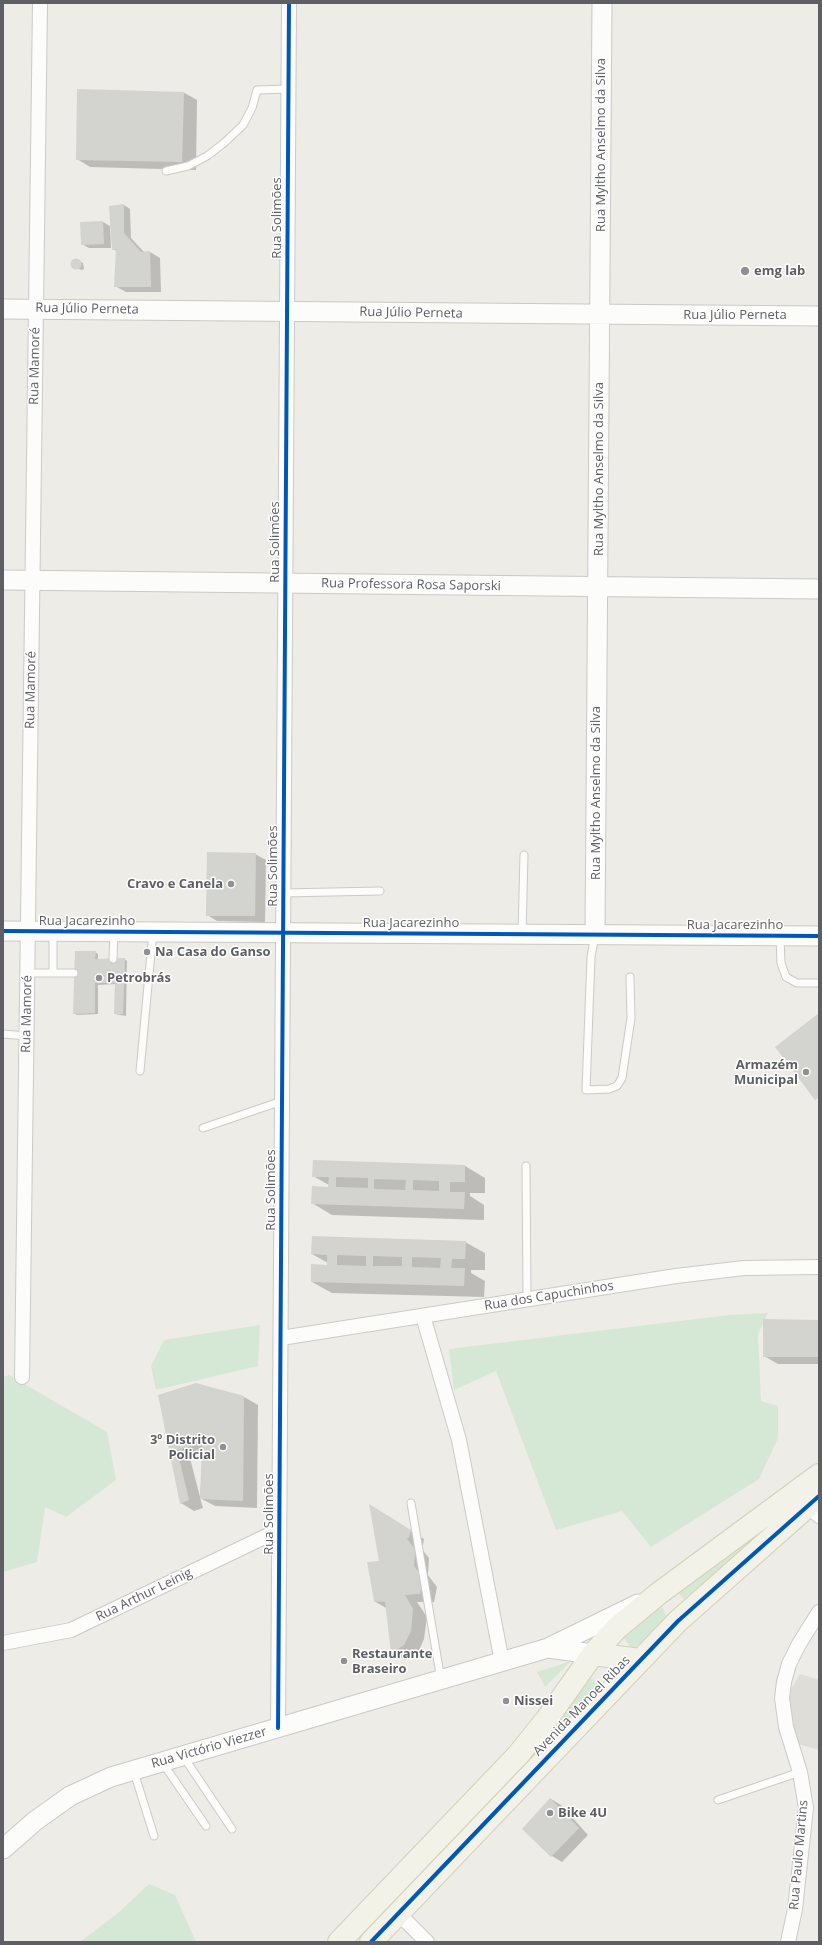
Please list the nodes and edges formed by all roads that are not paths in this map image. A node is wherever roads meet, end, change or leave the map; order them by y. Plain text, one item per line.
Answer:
1 (40, 3) edge
2 (288, 3) edge
3 (602, 3) edge
4 (288, 89) junction
5 (166, 171) dead end
6 (3, 309) edge
7 (36, 309) junction
8 (287, 311) junction
9 (600, 314) junction
10 (819, 316) edge
11 (3, 580) edge
12 (32, 581) junction
13 (285, 583) junction
14 (598, 587) junction
15 (819, 589) edge
16 (524, 855) dead end
17 (380, 891) dead end
18 (283, 894) junction
19 (3, 931) edge
20 (28, 931) junction
21 (53, 931) junction
22 (114, 932) junction
23 (153, 932) junction
24 (283, 933) junction
25 (522, 934) junction
26 (595, 934) junction
27 (780, 936) junction
28 (819, 936) edge
29 (113, 958) dead end
30 (28, 973) junction
31 (53, 973) junction
32 (74, 973) dead end
33 (630, 977) dead end
34 (819, 983) edge
35 (3, 1034) edge
36 (27, 1036) junction
37 (140, 1071) dead end
38 (282, 1101) junction
39 (203, 1128) dead end
40 (526, 1166) dead end
41 (819, 1267) edge
42 (527, 1300) junction
43 (423, 1316) junction
44 (281, 1338) junction
45 (22, 1377) dead end
46 (819, 1475) edge
47 (411, 1503) dead end
48 (815, 1506) edge
49 (279, 1530) junction
50 (658, 1594) junction
51 (819, 1612) edge
52 (678, 1620) junction
53 (3, 1643) edge
54 (548, 1648) junction
55 (593, 1654) junction
56 (640, 1660) junction
57 (502, 1662) junction
58 (441, 1680) junction
59 (278, 1728) junction
60 (183, 1756) junction
61 (162, 1761) junction
62 (134, 1770) junction
63 (800, 1772) junction
64 (718, 1800) dead end
65 (206, 1826) dead end
66 (232, 1829) dead end
67 (154, 1836) dead end
68 (3, 1849) edge
69 (398, 1913) junction
70 (339, 1942) edge
71 (370, 1942) edge
72 (427, 1942) edge
73 (788, 1942) edge

1 - 7 street, Rua Mamoré
2 - 4 street, Rua Solimões
3 - 9 street, Rua Myltho Anselmo da Silva
4 - 5 lane
4 - 8 street, Rua Solimões
6 - 7 street, Rua Júlio Perneta
7 - 8 street, Rua Júlio Perneta
7 - 12 street, Rua Mamoré
8 - 9 street, Rua Júlio Perneta
8 - 13 street, Rua Solimões
9 - 10 street, Rua Júlio Perneta
9 - 14 street, Rua Myltho Anselmo da Silva
11 - 12 street, Rua Professora Rosa Saporski
12 - 13 street, Rua Professora Rosa Saporski
12 - 20 street, Rua Mamoré
13 - 14 street, Rua Professora Rosa Saporski
13 - 18 street, Rua Solimões
14 - 15 street, Rua Professora Rosa Saporski
14 - 26 street, Rua Myltho Anselmo da Silva
16 - 25 lane
17 - 18 lane
18 - 24 street, Rua Solimões
19 - 20 street, Rua Jacarezinho
20 - 21 street, Rua Jacarezinho
20 - 30 street, Rua Mamoré
21 - 22 street, Rua Jacarezinho
21 - 31 lane
22 - 23 street, Rua Jacarezinho
22 - 29 lane
23 - 24 street, Rua Jacarezinho
23 - 37 lane
24 - 25 street, Rua Jacarezinho
24 - 38 street, Rua Solimões
25 - 26 street, Rua Jacarezinho
26 - 27 street, Rua Jacarezinho
26 - 33 lane
27 - 28 street, Rua Jacarezinho
27 - 34 lane
30 - 31 lane
30 - 36 street, Rua Mamoré
31 - 32 lane
35 - 36 lane
36 - 45 street, Rua Mamoré
38 - 39 lane
38 - 44 street, Rua Solimões
40 - 42 lane
41 - 42 street, Rua dos Capuchinhos
42 - 43 street, Rua dos Capuchinhos
43 - 44 street, Rua dos Capuchinhos
43 - 57 street
44 - 49 street, Rua Solimões
46 - 50 main road, Avenida Manoel Ribas
47 - 58 lane
48 - 52 main road, Avenida Manoel Ribas
49 - 53 street, Rua Arthur Leinig
49 - 59 street, Rua Solimões
50 - 52 main road
50 - 54 street, Rua Victório Viezzer
50 - 55 main road, Avenida Manoel Ribas
51 - 63 street, Rua Paulo Martins
52 - 56 main road, Avenida Manoel Ribas
54 - 55 street, Rua Victório Viezzer
54 - 57 street, Rua Victório Viezzer
55 - 56 main road
55 - 70 main road, Avenida Manoel Ribas
56 - 69 main road, Avenida Manoel Ribas
57 - 58 street, Rua Victório Viezzer
58 - 59 street, Rua Victório Viezzer
59 - 60 street, Rua Victório Viezzer
60 - 61 street, Rua Victório Viezzer
60 - 66 lane
61 - 62 street, Rua Victório Viezzer
61 - 65 lane
62 - 67 lane
62 - 68 street, Rua Victório Viezzer
63 - 64 lane
63 - 73 street, Rua Paulo Martins
69 - 71 main road, Avenida Manoel Ribas
69 - 72 street

